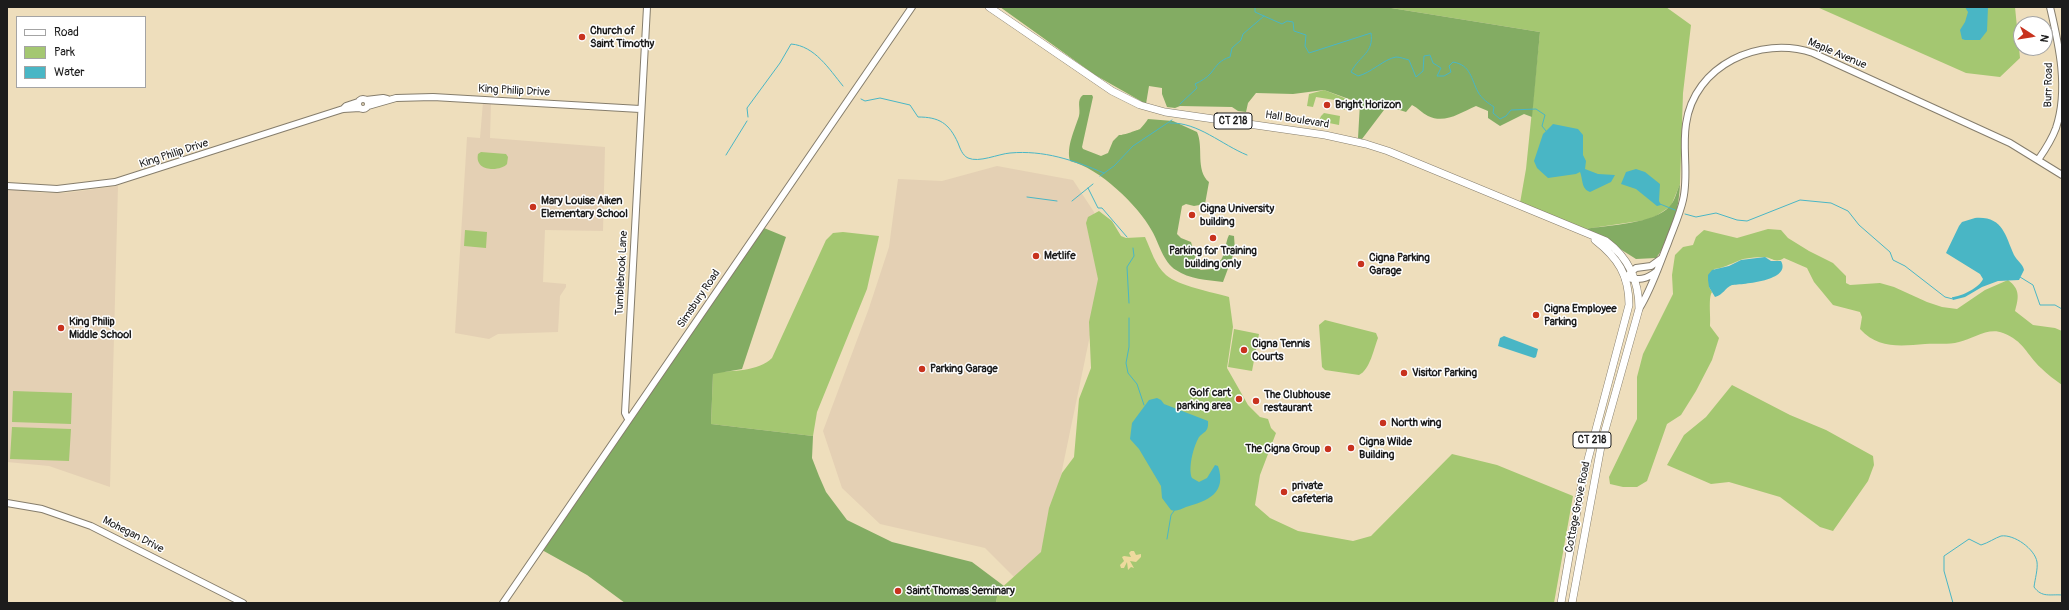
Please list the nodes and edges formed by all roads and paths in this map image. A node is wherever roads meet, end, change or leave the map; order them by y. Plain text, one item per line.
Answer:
1 (647, 7) edge
2 (912, 7) edge
3 (989, 7) edge
4 (2050, 7) edge
5 (640, 109) junction
6 (2038, 160) junction
7 (2062, 175) edge
8 (7, 186) edge
9 (1590, 236) junction
10 (1662, 258) junction
11 (1659, 270) junction
12 (1634, 276) junction
13 (1625, 278) junction
14 (1639, 309) junction
15 (628, 419) junction
16 (7, 503) edge
17 (243, 603) edge
18 (503, 603) edge
19 (1561, 603) edge
20 (1572, 603) edge

1 - 5 street, Tumblebrook Lane
2 - 15 street, Simsbury Road
3 - 9 main road, Hall Boulevard / CT 218
4 - 6 street, Burr Road
5 - 8 street, King Philip Drive
5 - 15 street, Tumblebrook Lane
6 - 7 street, Maple Avenue
6 - 10 street, Maple Avenue
9 - 12 main road, Hall Boulevard / CT 218
9 - 13 main road, Hall Boulevard / CT 218
10 - 11 street, Maple Avenue
10 - 12 street
11 - 12 street
11 - 14 street, Maple Avenue
12 - 13 street
12 - 14 main road, Cottage Grove Road / CT 218
13 - 19 main road, Cottage Grove Road / CT 218
14 - 20 main road, Cottage Grove Road / CT 218
15 - 18 street, Simsbury Road
16 - 17 street, Mohegan Drive

